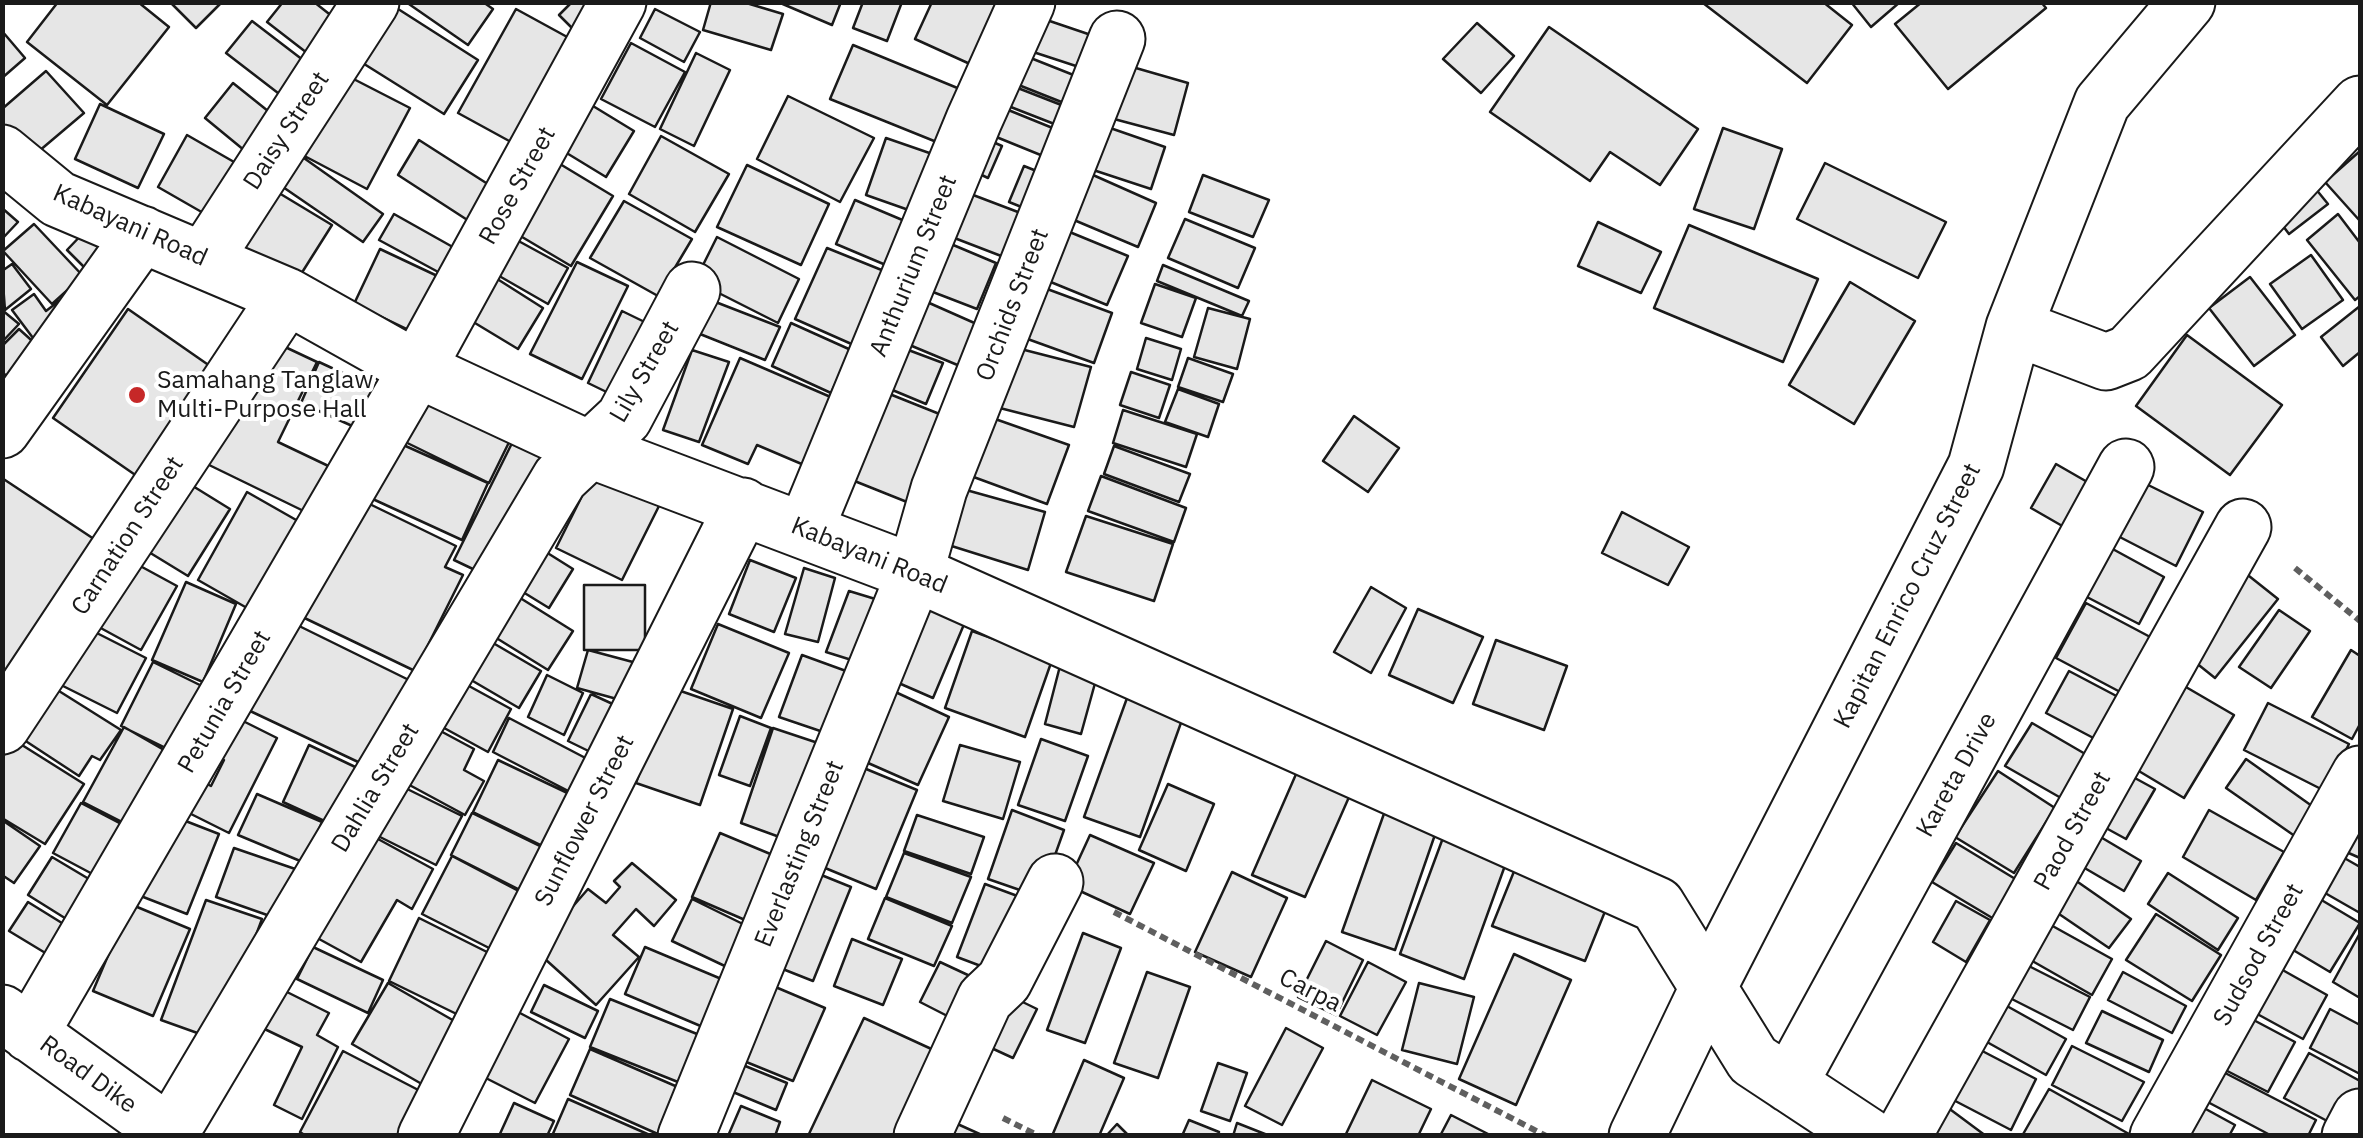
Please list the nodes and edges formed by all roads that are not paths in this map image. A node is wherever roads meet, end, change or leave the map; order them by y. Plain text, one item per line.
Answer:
1 (371, 2) edge
2 (618, 2) edge
3 (1026, 2) edge
4 (2187, 2) edge
5 (1118, 39) dead end
6 (2360, 104) edge
7 (2, 153) edge
8 (142, 234) junction
9 (204, 260) junction
10 (692, 290) dead end
11 (287, 296) junction
12 (2014, 327) junction
13 (418, 368) junction
14 (2, 430) edge
15 (593, 450) junction
16 (2126, 466) dead end
17 (743, 506) junction
18 (2243, 527) road end
19 (804, 530) junction
20 (914, 573) junction
21 (2, 726) edge
22 (2360, 774) edge
23 (1055, 882) road end
24 (1708, 988) junction
25 (16, 1024) edge
26 (1789, 1084) junction
27 (2360, 1117) edge
28 (170, 1134) edge
29 (426, 1136) edge
30 (686, 1136) edge
31 (922, 1136) edge
32 (1637, 1136) edge
33 (1868, 1136) edge
34 (1903, 1136) edge
35 (2158, 1136) edge
36 (2350, 1136) edge

1 - 9 street, Daisy Street
2 - 13 street, Rose Street
3 - 19 street, Anthurium Street
4 - 12 street, Kapitan Enrico Cruz Street
5 - 20 street, Orchids Street
6 - 12 street
7 - 8 street, Kabayani Road
8 - 9 street, Kabayani Road
8 - 14 street
9 - 11 street, Kabayani Road
10 - 15 street, Lily Street
11 - 13 street, Kabayani Road
11 - 21 street, Carnation Street
12 - 24 street, Kapitan Enrico Cruz Street
13 - 15 street, Kabayani Road
13 - 25 street, Petunia Street
15 - 17 street, Kabayani Road
15 - 28 street, Dahlia Street
16 - 26 street, Kareta Drive
17 - 19 street, Kabayani Road
17 - 29 street, Sunflower Street
18 - 34 street, Paod Street
19 - 20 street, Kabayani Road
20 - 24 street, Kabayani Road
20 - 30 street, Everlasting Street
22 - 35 street, Sudsod Street
23 - 31 street
24 - 26 street, Kabayani Road
24 - 32 street, Kapitan Enrico Cruz Street
25 - 28 street, Road Dike
26 - 33 street, Kabayani Road
27 - 36 street

